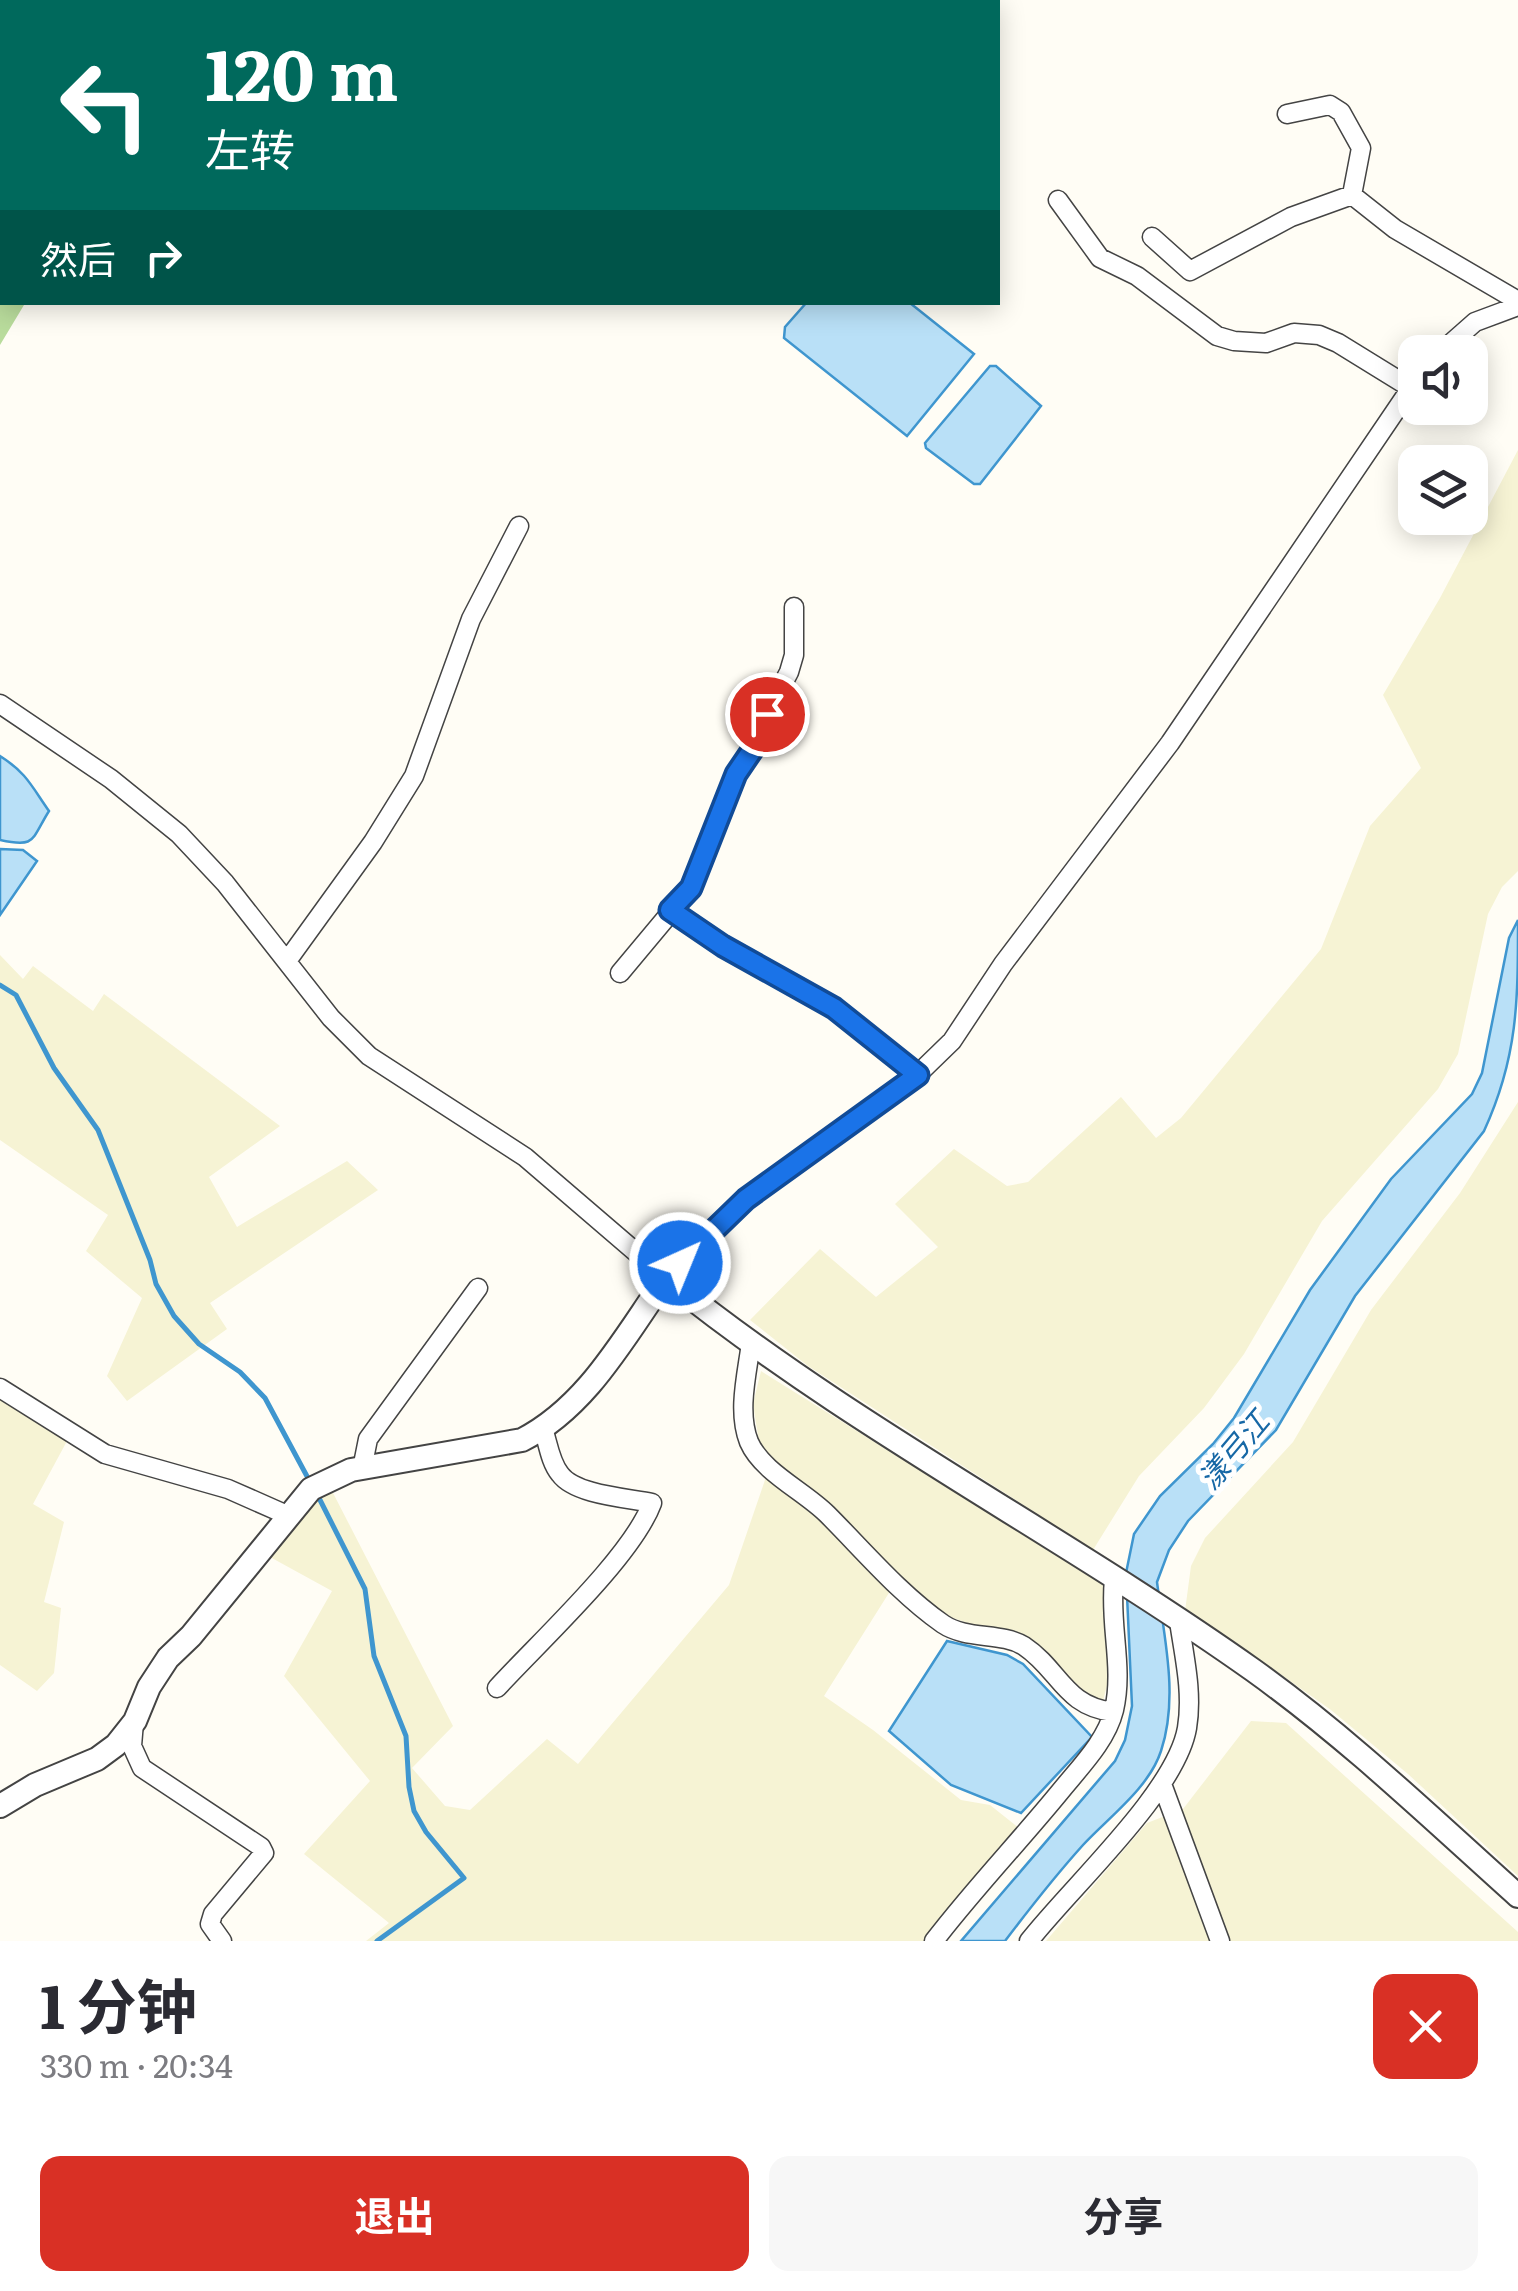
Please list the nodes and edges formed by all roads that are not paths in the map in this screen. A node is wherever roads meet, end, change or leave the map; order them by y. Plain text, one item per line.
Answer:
1 (1288, 114) dead end
2 (1352, 195) junction
3 (1058, 200) dead end
4 (1152, 236) dead end
5 (1518, 304) edge
6 (1460, 335) edge
7 (1398, 377) edge
8 (1398, 407) edge
9 (519, 526) dead end
10 (794, 607) dead end
11 (0, 704) edge
12 (670, 910) junction
13 (287, 961) junction
14 (620, 973) dead end
15 (918, 1075) junction
16 (666, 1278) junction
17 (478, 1288) dead end
18 (750, 1344) junction
19 (0, 1388) edge
20 (543, 1428) junction
21 (362, 1469) junction
22 (287, 1515) junction
23 (1118, 1582) junction
24 (1173, 1617) junction
25 (496, 1688) dead end
26 (1113, 1712) junction
27 (134, 1721) junction
28 (1162, 1784) junction
29 (0, 1806) edge
30 (1518, 1896) edge
31 (222, 1941) edge
32 (934, 1941) edge
33 (1029, 1941) edge
34 (1220, 1941) edge

1 - 2 street
2 - 4 street
2 - 5 street
3 - 7 street
5 - 6 street
8 - 15 street
9 - 13 street
10 - 12 street
11 - 13 street
12 - 14 street
12 - 15 street
13 - 16 street
15 - 16 street
16 - 18 street
16 - 20 street
17 - 21 street
18 - 23 street
18 - 26 street
19 - 22 street
20 - 21 street
20 - 25 street
21 - 22 street
22 - 27 street
23 - 24 street
23 - 26 street
24 - 28 street
24 - 30 street
26 - 32 street
27 - 29 street
27 - 31 street
28 - 33 street
28 - 34 street

